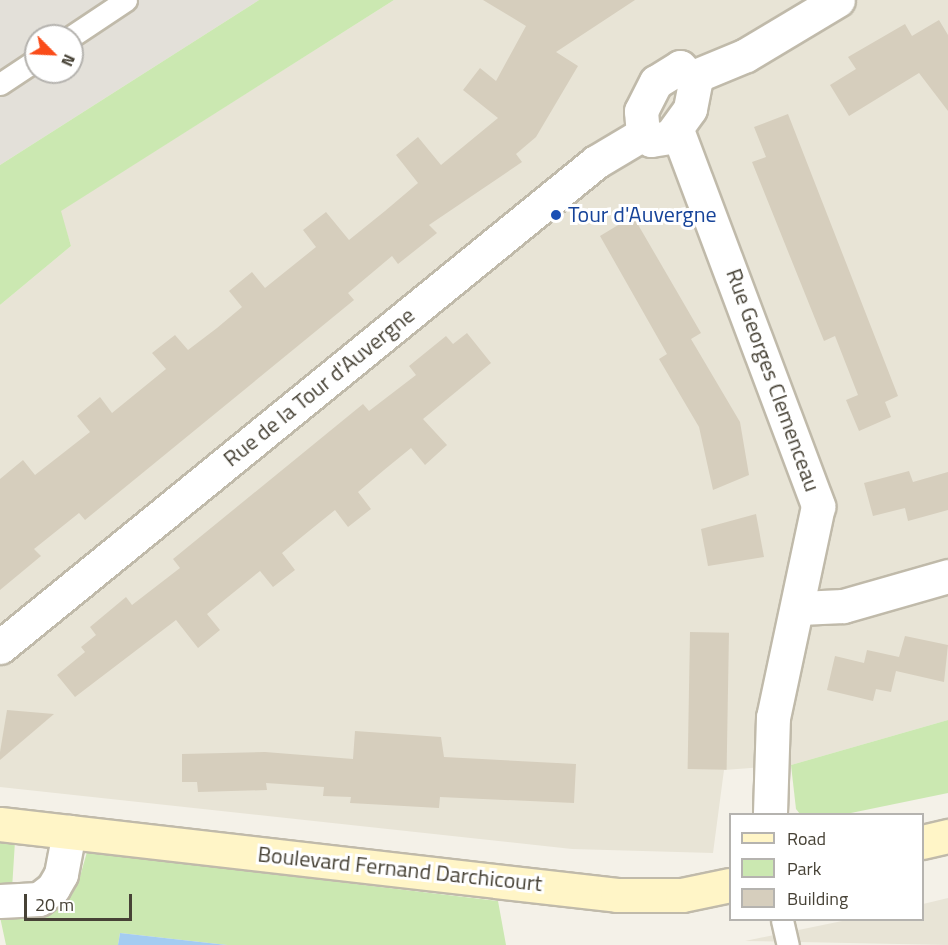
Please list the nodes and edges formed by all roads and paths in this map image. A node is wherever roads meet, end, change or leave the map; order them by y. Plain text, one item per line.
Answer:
1 (126, 0) edge
2 (838, 0) edge
3 (84, 28) edge
4 (24, 68) edge
5 (693, 77) junction
6 (0, 84) edge
7 (677, 130) junction
8 (643, 134) junction
9 (948, 576) edge
10 (800, 608) junction
11 (0, 647) edge
12 (770, 813) edge
13 (0, 824) edge
14 (69, 832) junction
15 (948, 836) edge
16 (924, 842) edge
17 (729, 885) edge
18 (0, 901) edge
19 (782, 921) edge
20 (788, 945) edge

1 - 3 lane
2 - 5 street
4 - 6 lane
5 - 7 street
5 - 8 street
7 - 8 street
7 - 10 street, Rue Georges Clemenceau
8 - 11 street, Rue de la Tour d'Auvergne
9 - 10 street
10 - 12 street, Rue Georges Clemenceau
13 - 14 main road, Boulevard Fernand Darchicourt
14 - 17 main road, Boulevard Fernand Darchicourt
14 - 18 street
15 - 16 main road
19 - 20 lane

